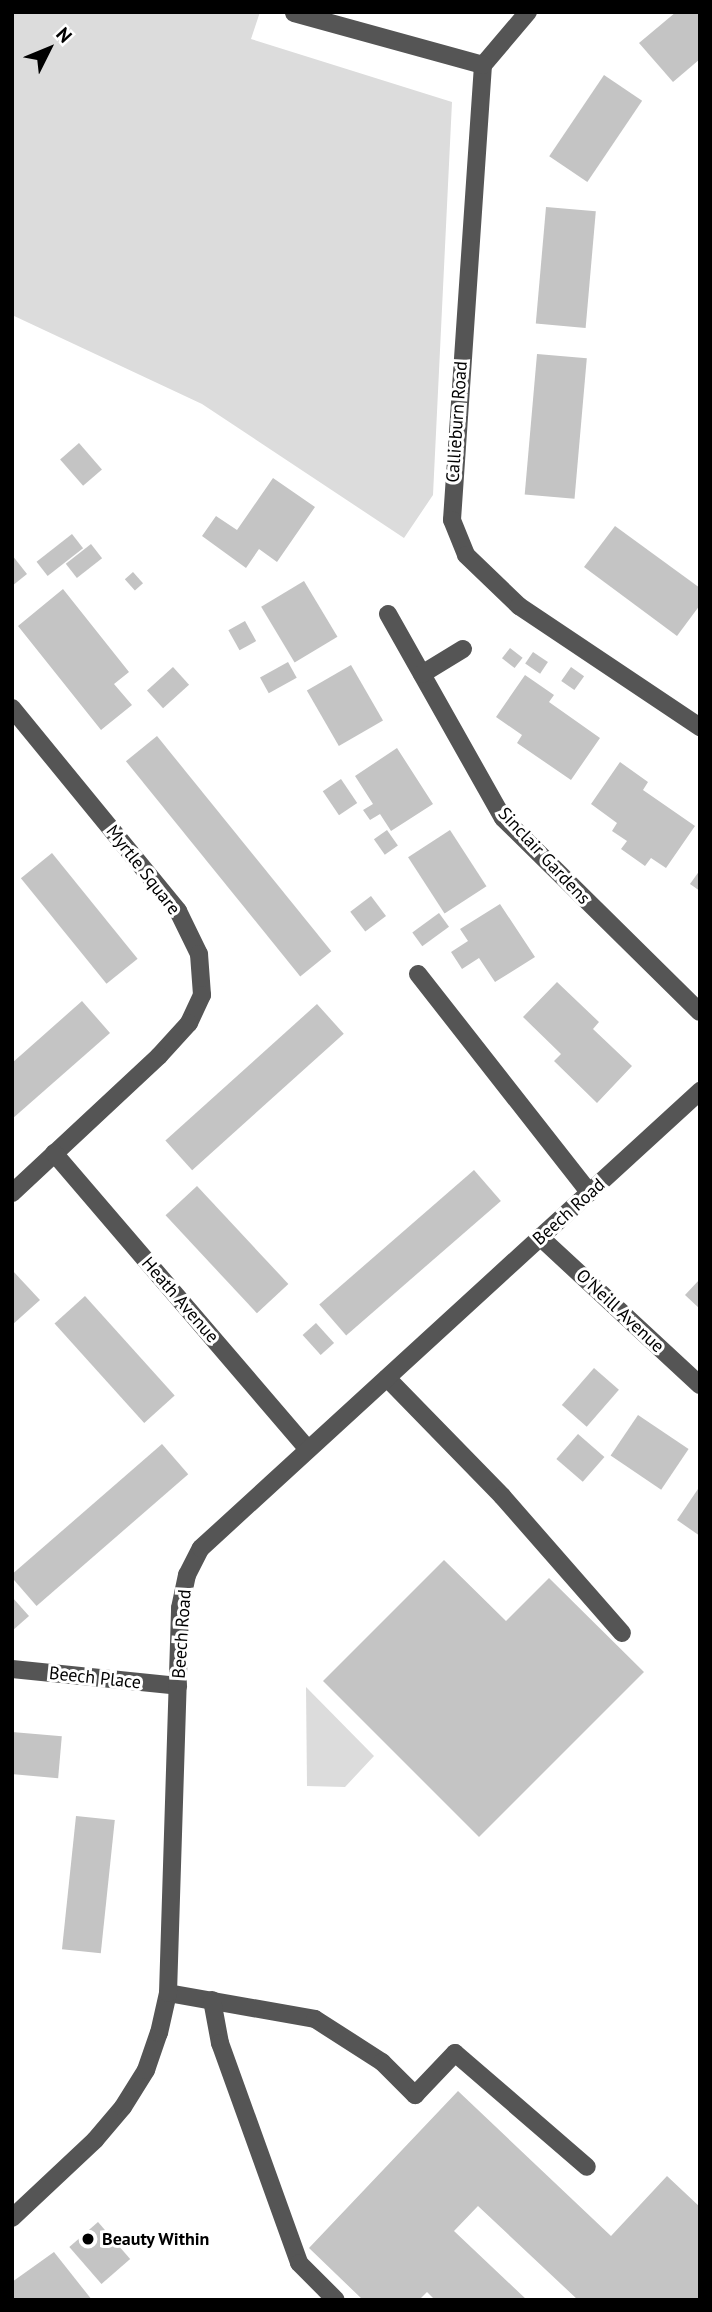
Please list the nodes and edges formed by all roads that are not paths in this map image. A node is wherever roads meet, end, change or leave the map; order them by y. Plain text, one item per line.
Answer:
1 (528, 12) edge
2 (294, 13) edge
3 (483, 65) junction
4 (388, 614) dead end
5 (463, 649) dead end
6 (422, 674) junction
7 (13, 712) edge
8 (700, 727) edge
9 (418, 974) dead end
10 (700, 1012) edge
11 (700, 1091) edge
12 (54, 1153) junction
13 (12, 1193) edge
14 (590, 1193) junction
15 (540, 1237) junction
16 (387, 1378) junction
17 (700, 1385) edge
18 (306, 1447) junction
19 (622, 1633) dead end
20 (12, 1669) edge
21 (178, 1686) junction
22 (168, 1993) junction
23 (212, 2000) junction
24 (587, 2166) dead end
25 (15, 2211) edge
26 (336, 2300) edge

1 - 3 street
2 - 3 street
3 - 8 street, Callieburn Road
4 - 6 street, Sinclair Gardens
5 - 6 street
6 - 10 street, Sinclair Gardens
7 - 12 street, Myrtle Square
9 - 14 street
11 - 14 street, Beech Road
12 - 13 street, Myrtle Square
12 - 18 street, Heath Avenue
14 - 15 street, Beech Road
15 - 16 street, Beech Road
15 - 17 street, O'Neill Avenue
16 - 18 street, Beech Road
16 - 19 street
18 - 21 street, Beech Road
20 - 21 street, Beech Place
21 - 22 street, Beech Road
22 - 23 street
22 - 25 street, Beech Road
23 - 24 street
23 - 26 street

